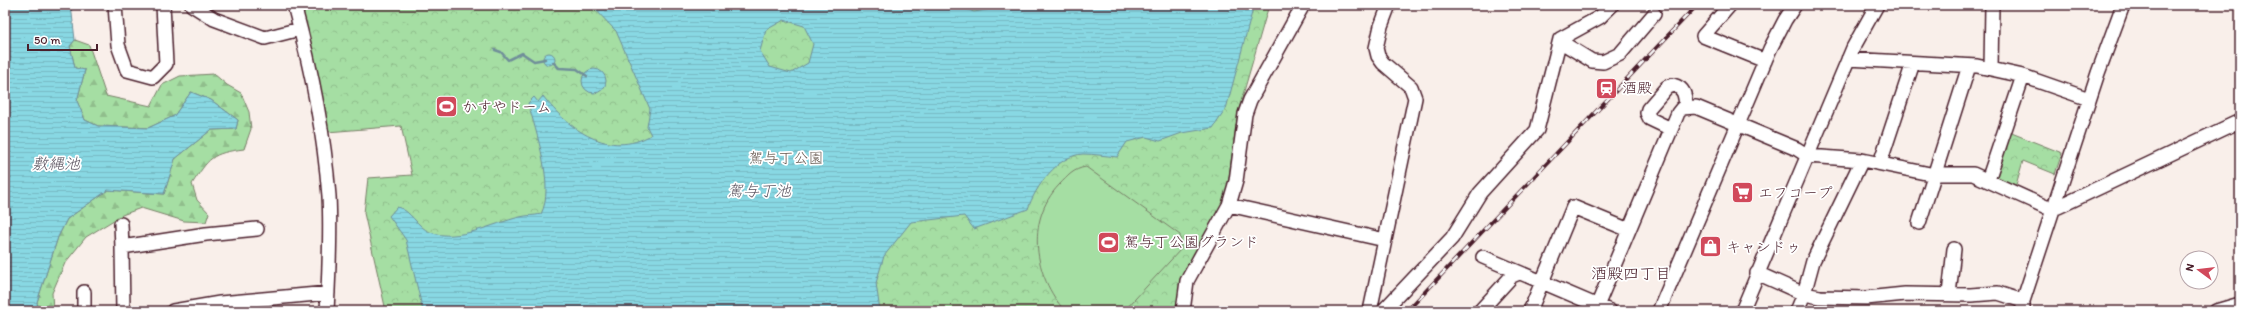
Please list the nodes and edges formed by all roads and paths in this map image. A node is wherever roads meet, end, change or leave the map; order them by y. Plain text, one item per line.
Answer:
1 (115, 5) edge
2 (163, 5) edge
3 (192, 5) edge
4 (294, 5) edge
5 (1303, 5) edge
6 (1389, 5) edge
7 (1612, 5) edge
8 (1730, 5) edge
9 (1795, 5) edge
10 (1877, 5) edge
11 (1992, 5) edge
12 (2123, 5) edge
13 (1654, 14) dead end
14 (300, 29) junction
15 (1560, 39) junction
16 (1848, 59) junction
17 (1765, 61) junction
18 (1913, 63) junction
19 (1969, 66) junction
20 (1991, 69) junction
21 (2023, 76) junction
22 (2090, 99) junction
23 (1686, 107) junction
24 (2240, 120) edge
25 (1738, 124) junction
26 (1671, 129) junction
27 (1808, 156) junction
28 (1862, 160) junction
29 (1880, 163) junction
30 (1933, 174) junction
31 (1988, 180) junction
32 (1229, 205) junction
33 (2053, 207) junction
34 (1919, 223) dead end
35 (120, 224) dead end
36 (257, 229) dead end
37 (1629, 230) junction
38 (1385, 240) junction
39 (122, 247) junction
40 (1954, 250) dead end
41 (1483, 257) dead end
42 (1519, 273) junction
43 (1757, 273) junction
44 (1542, 283) junction
45 (84, 292) dead end
46 (328, 293) junction
47 (1804, 294) junction
48 (1949, 294) junction
49 (2240, 304) edge
50 (2023, 306) edge
51 (1597, 309) edge
52 (84, 311) edge
53 (123, 311) edge
54 (173, 311) edge
55 (328, 311) edge
56 (1183, 311) edge
57 (1370, 311) edge
58 (1384, 311) edge
59 (1480, 311) edge
60 (1530, 311) edge
61 (1610, 311) edge
62 (1659, 311) edge
63 (1742, 311) edge
64 (1797, 311) edge
65 (2216, 311) edge

1 - 2 street
3 - 14 street
4 - 14 street
5 - 32 street
6 - 38 street
7 - 15 street
8 - 17 street
9 - 17 street
10 - 16 street
11 - 20 street
12 - 22 street
13 - 15 street
14 - 46 street
15 - 58 street
16 - 18 street
16 - 27 street
17 - 25 street
18 - 19 street
18 - 29 street
19 - 20 street
19 - 30 street
20 - 21 street
21 - 22 street
21 - 31 street
22 - 33 street
23 - 25 street
23 - 26 street
23 - 26 street
24 - 33 street
25 - 27 street
25 - 62 street
26 - 37 street
27 - 28 street
27 - 43 street
28 - 29 street
28 - 47 street
29 - 30 street
30 - 31 street
30 - 34 street
31 - 33 street
32 - 38 street
32 - 56 street
33 - 50 street
35 - 39 street
36 - 39 street
37 - 44 street
37 - 51 street
38 - 57 street
39 - 53 street
40 - 48 street
41 - 42 street
42 - 44 street
42 - 59 street
43 - 47 street
43 - 63 street
44 - 51 street
44 - 60 street
45 - 52 street
46 - 54 street
46 - 55 street
47 - 48 street
47 - 64 street
48 - 50 street
49 - 65 street
51 - 61 street

